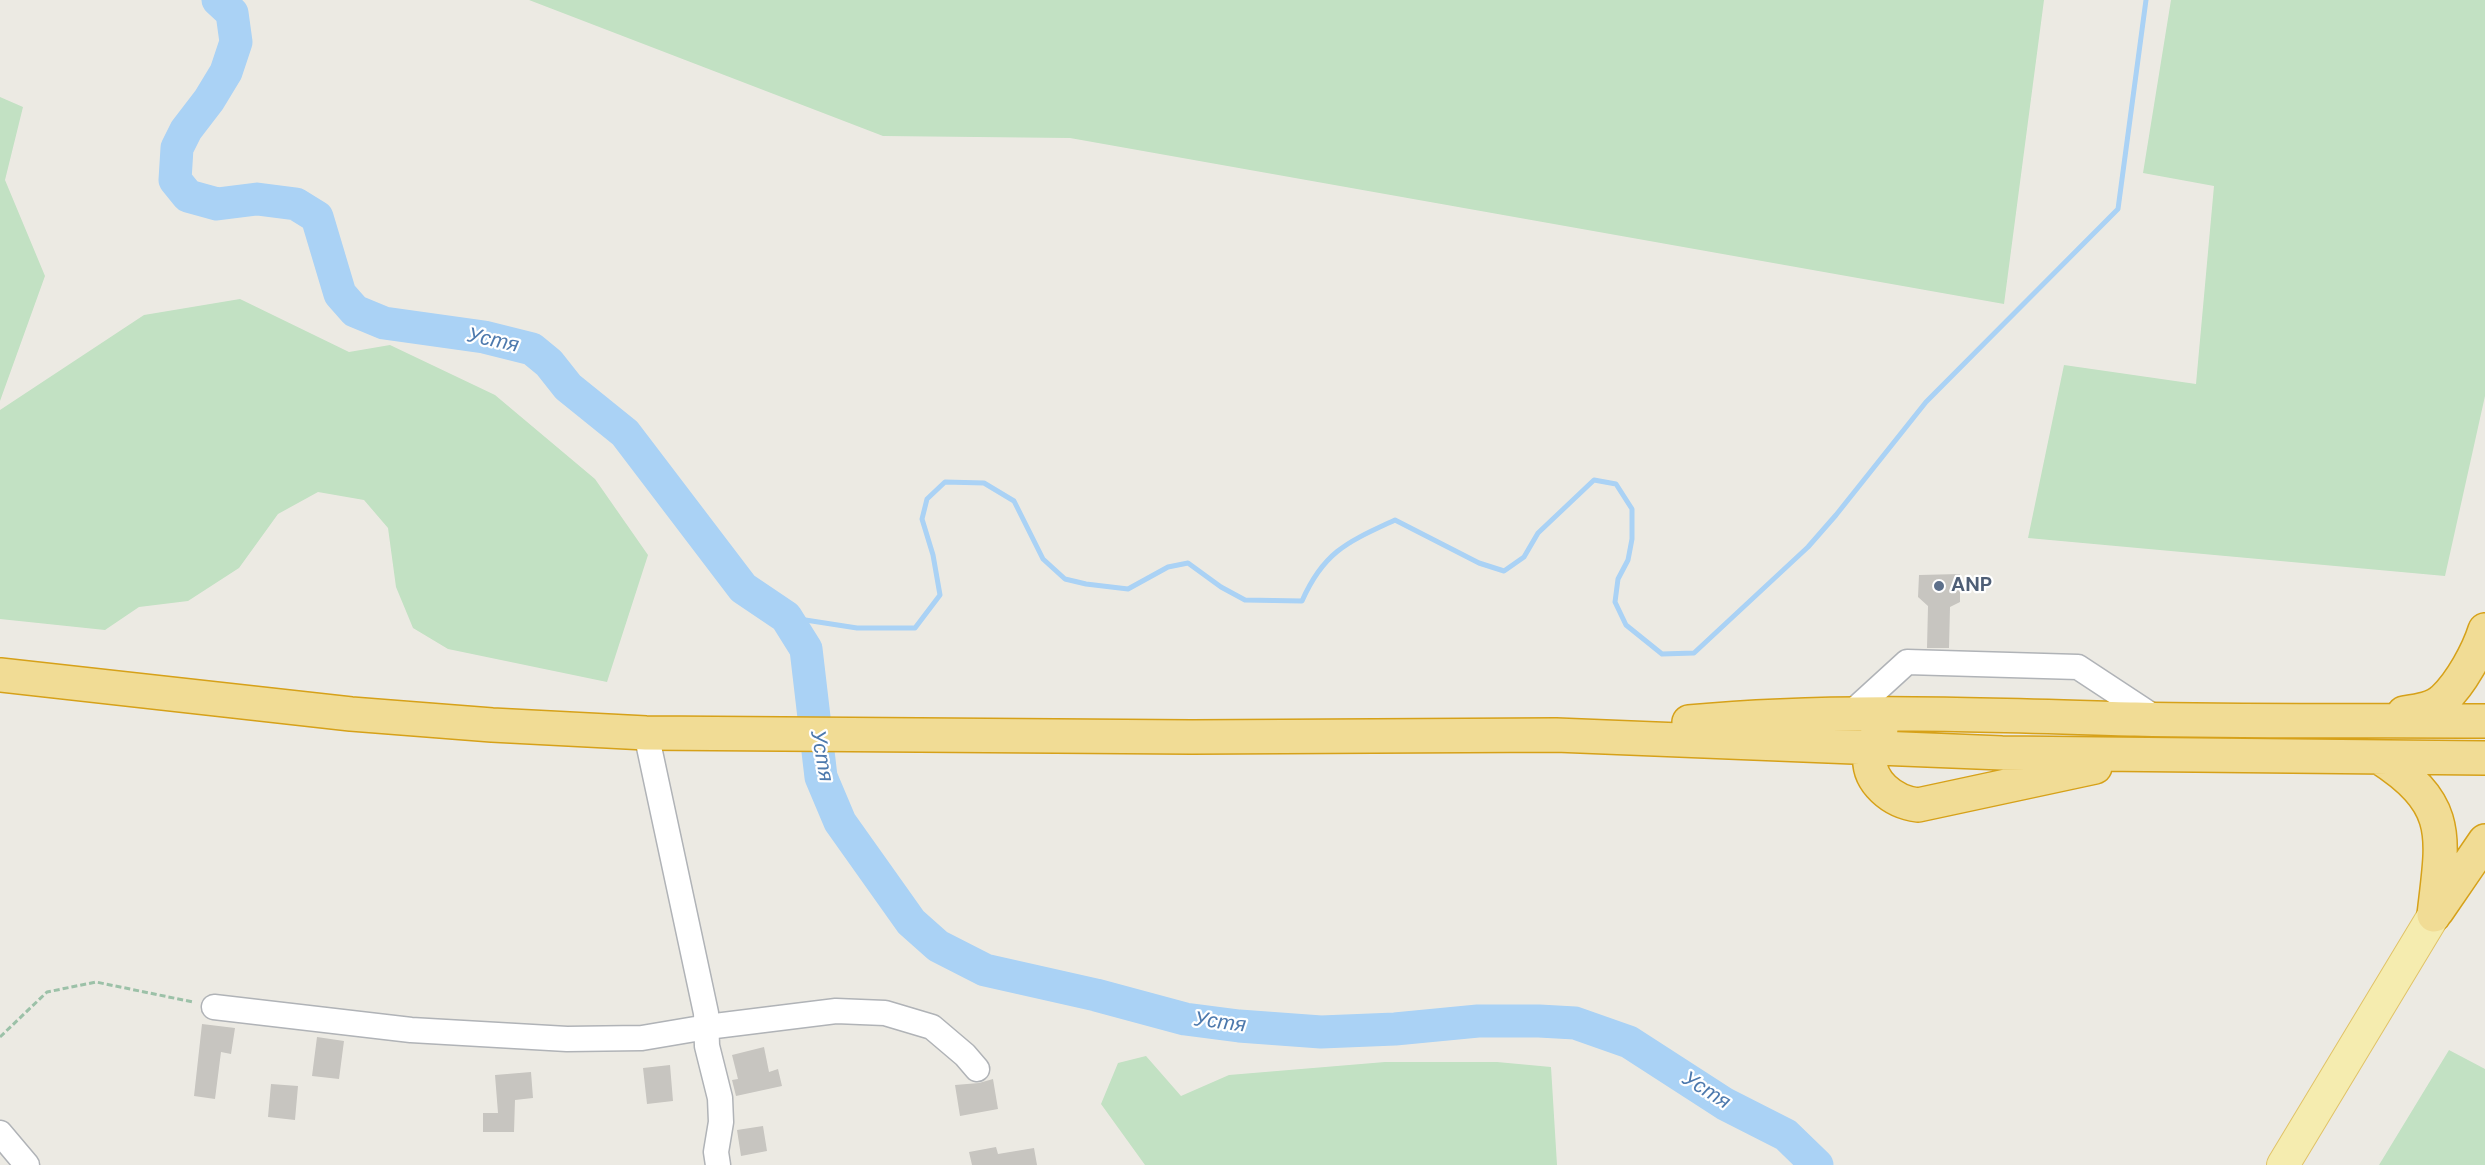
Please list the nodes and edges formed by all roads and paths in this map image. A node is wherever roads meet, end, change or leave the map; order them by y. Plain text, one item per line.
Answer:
1 (2485, 630) edge
2 (0, 675) edge
3 (1850, 714) junction
4 (1888, 714) junction
5 (2157, 719) junction
6 (2350, 720) junction
7 (2485, 721) edge
8 (646, 733) junction
9 (1556, 735) junction
10 (1872, 748) junction
11 (2146, 756) junction
12 (2379, 757) junction
13 (2485, 758) edge
14 (2485, 841) edge
15 (2434, 915) junction
16 (214, 1007) joint
17 (707, 1027) junction
18 (0, 1037) edge
19 (977, 1069) dead end
20 (0, 1133) edge
21 (27, 1165) edge
22 (718, 1165) edge
23 (2283, 1165) edge

1 - 6 highway
2 - 8 highway
3 - 4 highway
3 - 5 street
3 - 9 highway
4 - 5 highway
4 - 10 highway
5 - 6 highway
6 - 7 highway
8 - 9 highway
8 - 17 street
9 - 10 highway
10 - 11 highway
10 - 11 highway
11 - 12 highway
12 - 13 highway
12 - 15 highway
14 - 15 highway
15 - 23 main road
16 - 17 street
16 - 18 path
17 - 19 street
17 - 22 street
20 - 21 street

